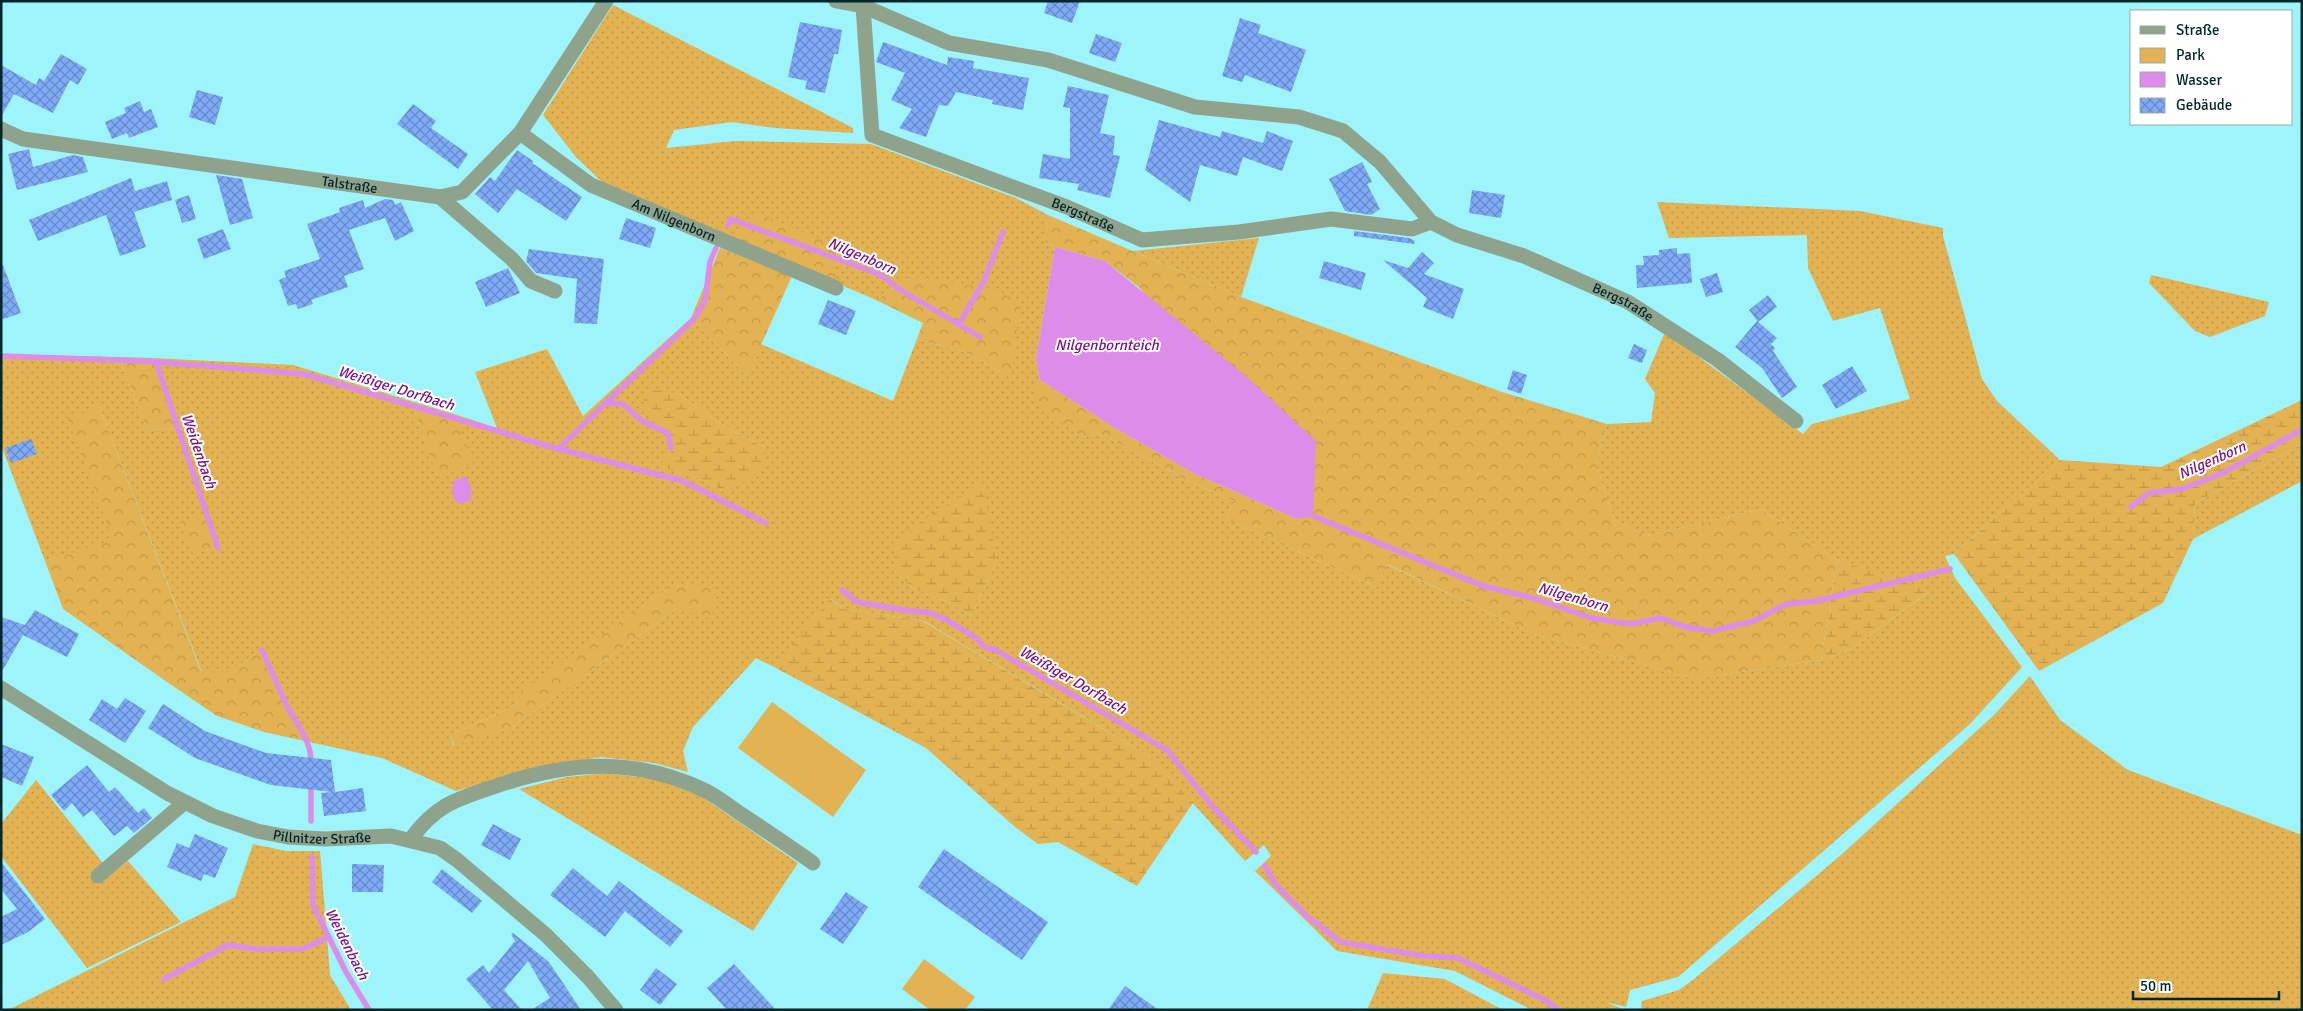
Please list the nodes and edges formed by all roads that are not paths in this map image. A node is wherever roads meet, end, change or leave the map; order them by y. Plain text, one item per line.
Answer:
1 (606, 1) edge
2 (836, 1) edge
3 (863, 6) junction
4 (1, 129) edge
5 (520, 134) junction
6 (440, 197) junction
7 (1431, 222) junction
8 (836, 288) dead end
9 (555, 291) dead end
10 (1796, 421) dead end
11 (1, 688) edge
12 (185, 802) junction
13 (411, 840) junction
14 (813, 862) dead end
15 (98, 876) dead end
16 (616, 1010) edge

1 - 5 street, Talstraße
2 - 3 street, Bergstraße
3 - 7 street, Bergstraße
3 - 7 street, Bergstraße
4 - 6 street, Talstraße
5 - 6 street, Talstraße
5 - 8 street, Am Nilgenborn
6 - 9 street
7 - 10 street, Bergstraße
11 - 12 street, Pillnitzer Straße
12 - 13 street, Pillnitzer Straße
12 - 15 street
13 - 14 street
13 - 16 street, Pillnitzer Straße

